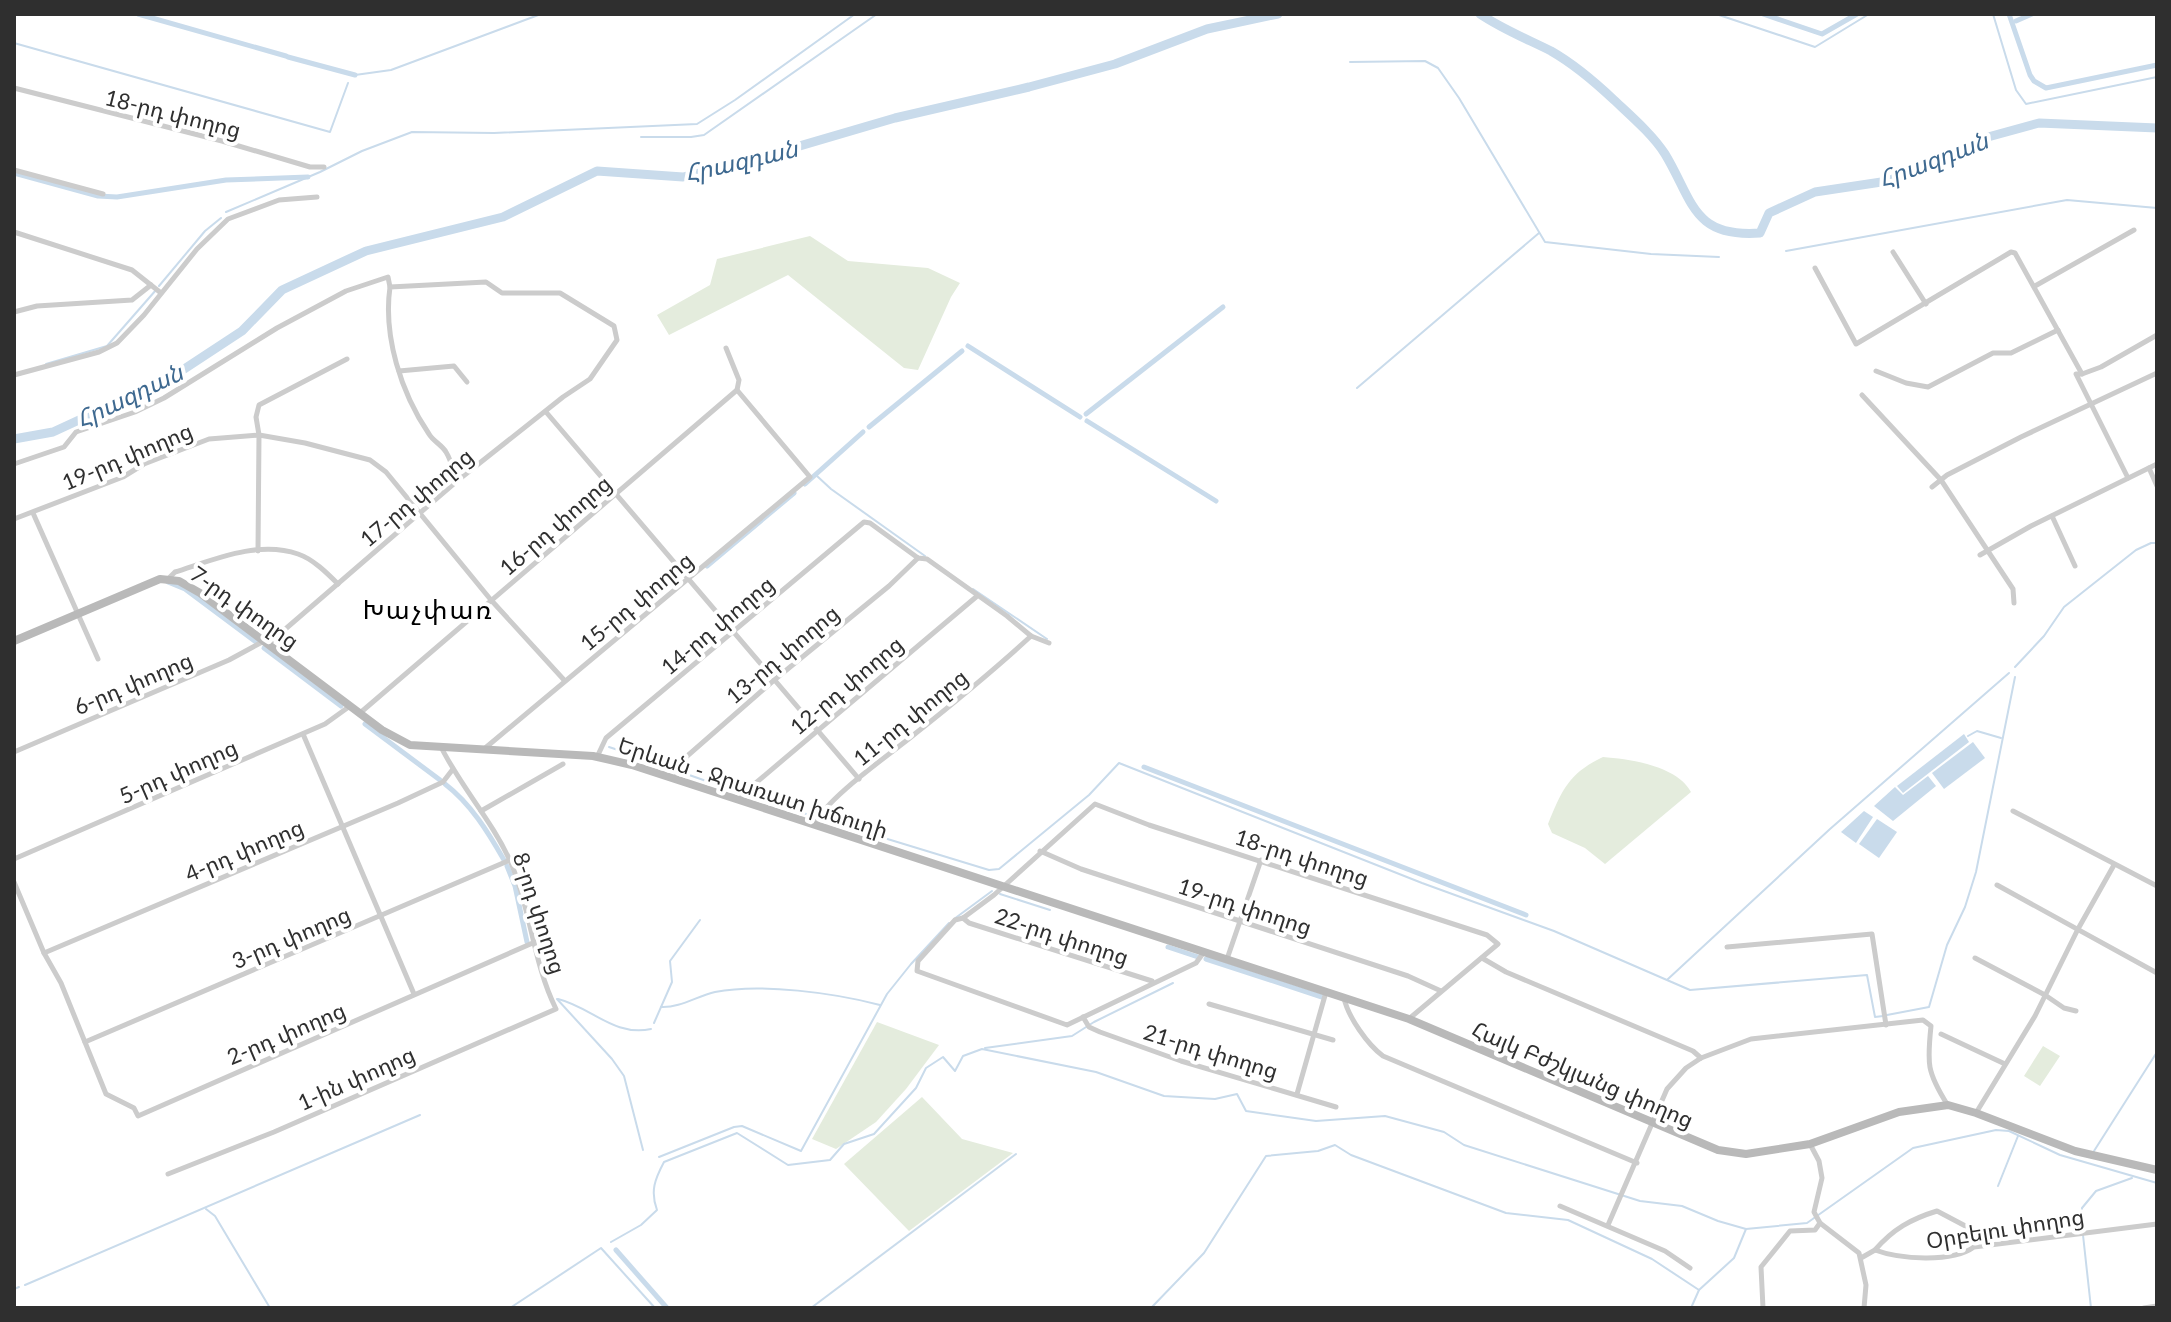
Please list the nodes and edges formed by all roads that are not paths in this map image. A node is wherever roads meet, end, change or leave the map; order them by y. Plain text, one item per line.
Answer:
1 (14, 88) edge
2 (324, 167) dead end
3 (14, 170) edge
4 (103, 194) dead end
5 (317, 197) dead end
6 (2134, 230) dead end
7 (14, 232) edge
8 (1893, 252) dead end
9 (1815, 268) dead end
10 (151, 285) junction
11 (2035, 286) junction
12 (390, 287) junction
13 (161, 293) junction
14 (1926, 304) junction
15 (14, 312) edge
16 (2058, 330) junction
17 (2157, 335) edge
18 (726, 348) dead end
19 (347, 359) dead end
20 (399, 371) junction
21 (1876, 371) dead end
22 (2157, 373) edge
23 (2082, 374) junction
24 (14, 375) edge
25 (467, 382) dead end
26 (737, 390) junction
27 (1862, 395) dead end
28 (2093, 404) junction
29 (546, 412) junction
30 (259, 435) junction
31 (14, 464) edge
32 (2157, 464) edge
33 (2149, 468) junction
34 (2128, 478) junction
35 (1941, 480) junction
36 (457, 481) junction
37 (2157, 486) edge
38 (1932, 487) dead end
39 (615, 493) junction
40 (33, 513) junction
41 (421, 514) junction
42 (2052, 516) junction
43 (14, 519) edge
44 (258, 551) junction
45 (1988, 551) junction
46 (1980, 555) dead end
47 (918, 558) junction
48 (2075, 566) dead end
49 (168, 579) junction
50 (686, 579) junction
51 (338, 584) junction
52 (976, 597) junction
53 (491, 600) junction
54 (2014, 603) dead end
55 (80, 613) junction
56 (733, 632) junction
57 (1031, 636) junction
58 (14, 641) edge
59 (266, 643) junction
60 (1049, 643) dead end
61 (98, 659) dead end
62 (565, 681) junction
63 (773, 681) junction
64 (351, 706) junction
65 (360, 713) junction
66 (815, 730) junction
67 (303, 734) junction
68 (441, 747) junction
69 (483, 750) junction
70 (14, 752) edge
71 (597, 757) junction
72 (563, 764) dead end
73 (453, 769) junction
74 (671, 778) junction
75 (859, 779) junction
76 (741, 797) junction
77 (481, 811) junction
78 (2013, 811) dead end
79 (816, 824) junction
80 (342, 826) junction
81 (1040, 851) junction
82 (14, 859) edge
83 (510, 860) junction
84 (1261, 860) junction
85 (2114, 865) junction
86 (14, 882) edge
87 (1997, 885) dead end
88 (2157, 886) edge
89 (1001, 887) junction
90 (381, 917) junction
91 (963, 918) junction
92 (1240, 921) junction
93 (2078, 929) junction
94 (535, 942) junction
95 (1727, 947) dead end
96 (1204, 952) junction
97 (44, 953) junction
98 (1482, 958) junction
99 (1975, 958) dead end
100 (1226, 960) junction
101 (2157, 973) edge
102 (1153, 982) junction
103 (1441, 991) junction
104 (1326, 992) junction
105 (415, 994) junction
106 (2045, 995) junction
107 (1344, 998) junction
108 (1209, 1004) dead end
109 (556, 1009) joint
110 (2076, 1011) dead end
111 (1083, 1017) junction
112 (1409, 1019) junction
113 (1886, 1025) junction
114 (1315, 1033) junction
115 (1941, 1034) dead end
116 (1333, 1040) dead end
117 (85, 1042) junction
118 (1701, 1058) junction
119 (2005, 1064) junction
120 (1297, 1094) junction
121 (1948, 1105) junction
122 (1336, 1107) dead end
123 (1976, 1113) junction
124 (1653, 1124) junction
125 (1810, 1144) junction
126 (1637, 1163) junction
127 (2157, 1170) edge
128 (168, 1174) dead end
129 (1560, 1206) dead end
130 (1820, 1223) junction
131 (2157, 1224) edge
132 (1608, 1225) junction
133 (1974, 1247) junction
134 (1875, 1250) junction
135 (1861, 1258) junction
136 (1690, 1268) dead end
137 (2157, 1306) edge
138 (1763, 1308) edge
139 (1864, 1308) edge
140 (2144, 1308) edge

1 - 2 street, 18-րդ փողոց
3 - 4 street
5 - 13 street
6 - 11 street
7 - 10 street
8 - 14 street
9 - 14 street
10 - 13 street
10 - 15 street
11 - 14 street
11 - 16 street
12 - 20 street
12 - 29 street, 17-րդ փողոց
12 - 31 street, 17-րդ փողոց
13 - 24 street
16 - 21 street
16 - 23 street
17 - 23 street
18 - 26 street
19 - 30 street
20 - 25 street
20 - 36 street
22 - 28 street
23 - 28 street
26 - 39 street, 16-րդ փողոց
26 - 50 street, 15-րդ փողոց
27 - 35 street
28 - 34 street
28 - 35 street
29 - 36 street, 17-րդ փողոց
29 - 39 street
30 - 40 street, 19-րդ փողոց
30 - 41 street, 19-րդ փողոց
30 - 44 street
32 - 33 street
33 - 34 street
33 - 37 street
34 - 42 street
35 - 38 street
35 - 45 street
36 - 41 street, 17-րդ փողոց
39 - 50 street
39 - 53 street, 16-րդ փողոց
40 - 43 street, 19-րդ փողոց
40 - 55 street
41 - 51 street, 17-րդ փողոց
41 - 53 street, 19-րդ փողոց
42 - 45 street
42 - 48 street
44 - 49 street
44 - 51 street
45 - 46 street
45 - 54 street
47 - 52 street
47 - 56 street, 14-րդ փողոց
47 - 63 street, 13-րդ փողոց
49 - 55 main road, 7-րդ փողոց
49 - 59 main road, 7-րդ փողոց
50 - 56 street
50 - 62 street, 15-րդ փողոց
51 - 59 street, 17-րդ փողոց
52 - 57 street
52 - 66 street, 12-րդ փողոց
53 - 62 street, 19-րդ փողոց
53 - 65 street, 16-րդ փողոց
55 - 58 main road, 7-րդ փողոց
55 - 61 street
56 - 63 street
56 - 71 street, 14-րդ փողոց
57 - 60 street
57 - 75 street, 11-րդ փողոց
59 - 64 main road, 7-րդ փողոց
59 - 70 street, 6-րդ փողոց
62 - 69 street, 15-րդ փողոց
63 - 66 street
63 - 74 street, 13-րդ փողոց
64 - 65 main road, 7-րդ փողոց
64 - 67 street, 5-րդ փողոց
65 - 68 main road, 7-րդ փողոց
66 - 75 street
66 - 76 street, 12-րդ փողոց
67 - 80 street
67 - 82 street, 5-րդ փողոց
68 - 69 main road, Երևան - Ջրառատ խճուղի
68 - 73 street, 8-րդ փողոց
69 - 71 main road, Երևան - Ջրառատ խճուղի
71 - 74 main road, Երևան - Ջրառատ խճուղի
72 - 77 street
73 - 77 street, 8-րդ փողոց
73 - 80 street, 4-րդ փողոց
74 - 76 main road, Երևան - Ջրառատ խճուղի
75 - 79 street, 11-րդ փողոց
76 - 79 main road, Երևան - Ջրառատ խճուղի
77 - 83 street, 8-րդ փողոց
78 - 85 street
79 - 89 main road, Երևան - Ջրառատ խճուղի
80 - 90 street
80 - 97 street, 4-րդ փողոց
81 - 84 street, 18-րդ փողոց
81 - 89 street
81 - 92 street, 19-րդ փողոց
83 - 90 street, 3-րդ փողոց
83 - 94 street, 8-րդ փողոց
84 - 92 street
84 - 98 street, 18-րդ փողոց
85 - 88 street
85 - 93 street
86 - 97 street
87 - 93 street
89 - 91 street
89 - 96 main road, Հայկ Բժշկյանց փողոց
90 - 105 street
90 - 117 street, 3-րդ փողոց
91 - 102 street, 22-րդ փողոց
91 - 111 street
92 - 100 street
92 - 103 street, 19-րդ փողոց
93 - 101 street
93 - 106 street
94 - 105 street, 2-րդ փողոց
94 - 109 street, 8-րդ փողոց
95 - 113 street
96 - 100 main road, Հայկ Բժշկյանց փողոց
96 - 102 street
97 - 117 street
98 - 103 street
98 - 118 street
99 - 106 street
100 - 104 main road, Հայկ Բժշկյանց փողոց
102 - 111 street
103 - 112 street
104 - 107 main road, Հայկ Բժշկյանց փողոց
104 - 114 street
105 - 117 street, 2-րդ փողոց
106 - 110 street
106 - 119 street
107 - 112 main road, Հայկ Բժշկյանց փողոց
107 - 126 street
108 - 114 street
109 - 128 street, 1-ին փողոց
111 - 120 street, 21-րդ փողոց
112 - 124 main road, Հայկ Բժշկյանց փողոց
113 - 118 street
113 - 121 street
114 - 116 street
114 - 120 street
115 - 119 street
118 - 124 street
119 - 123 street
120 - 122 street, 21-րդ փողոց
121 - 123 main road, Հայկ Բժշկյանց փողոց
121 - 125 main road, Հայկ Բժշկյանց փողոց
123 - 127 main road, Հայկ Բժշկյանց փողոց
124 - 125 main road, Հայկ Բժշկյանց փողոց
124 - 126 street
125 - 130 street
126 - 132 street
129 - 132 street
130 - 135 street
130 - 138 street
131 - 133 street, Օրբելու փողոց
132 - 136 street
133 - 134 street, Օրբելու փողոց
133 - 134 street
134 - 135 street
135 - 139 street
137 - 140 street

